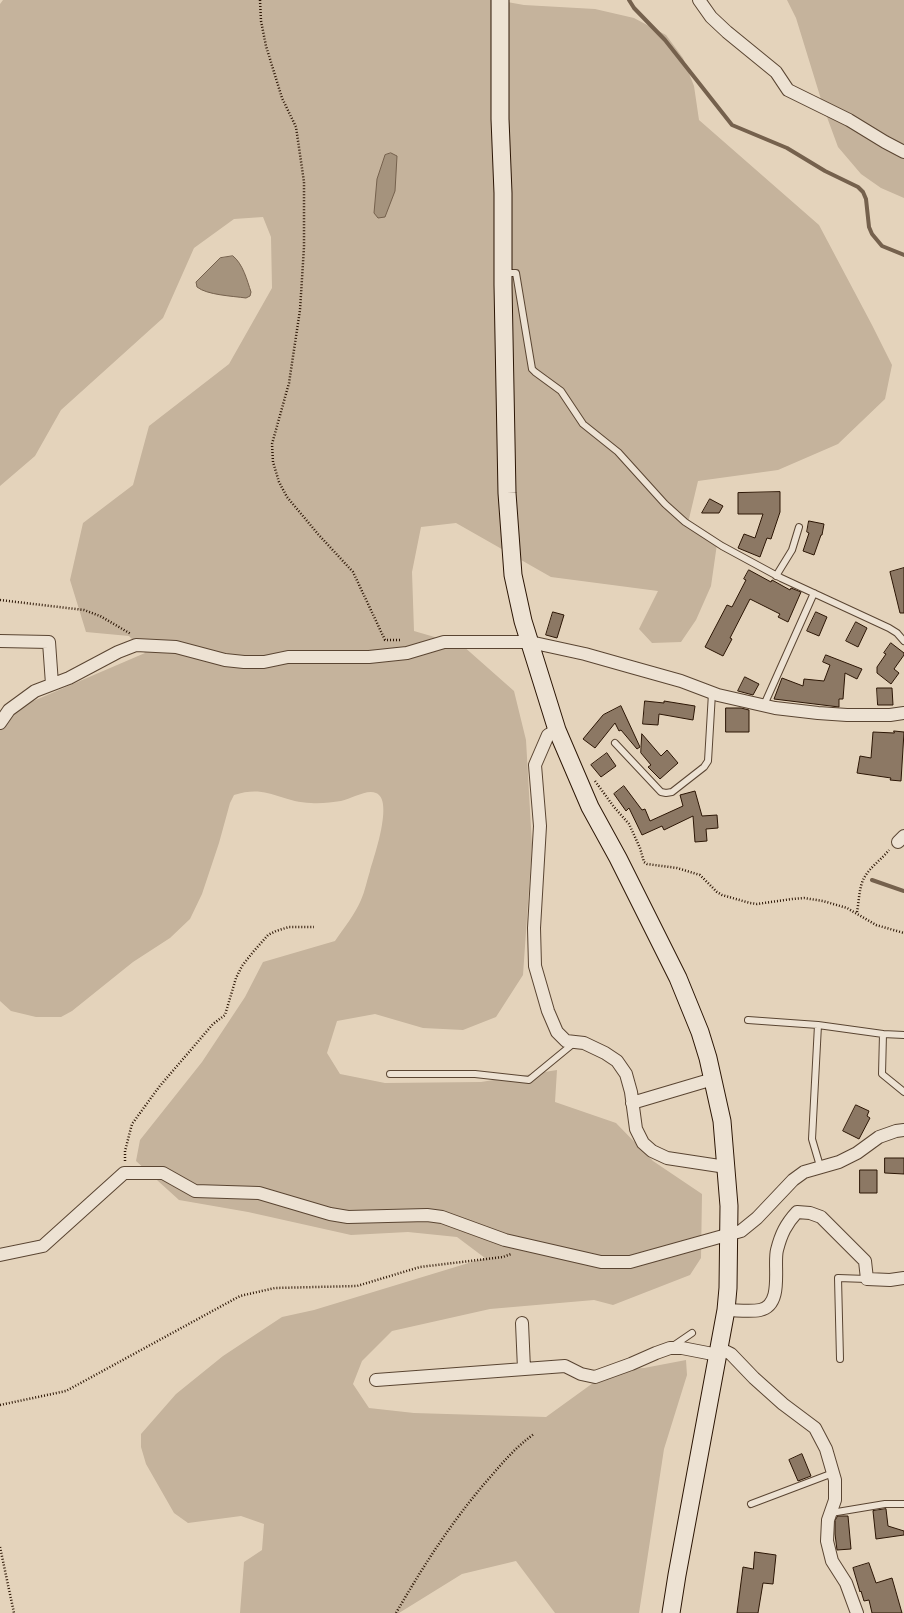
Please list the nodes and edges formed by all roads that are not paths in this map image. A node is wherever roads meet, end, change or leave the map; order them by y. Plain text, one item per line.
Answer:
1 (500, 0) edge
2 (699, 0) edge
3 (904, 152) edge
4 (503, 273) junction
5 (800, 527) dead end
6 (776, 576) junction
7 (814, 593) junction
8 (0, 641) edge
9 (904, 641) edge
10 (530, 642) junction
11 (52, 684) junction
12 (712, 693) junction
13 (764, 705) junction
14 (904, 713) edge
15 (0, 723) edge
16 (557, 730) junction
17 (615, 743) dead end
18 (748, 1020) dead end
19 (818, 1025) junction
20 (883, 1034) junction
21 (904, 1035) edge
22 (575, 1042) junction
23 (390, 1074) dead end
24 (713, 1079) junction
25 (904, 1092) edge
26 (632, 1103) junction
27 (904, 1130) edge
28 (820, 1166) junction
29 (726, 1167) junction
30 (729, 1235) junction
31 (0, 1255) edge
32 (904, 1278) edge
33 (867, 1279) junction
34 (726, 1310) junction
35 (522, 1324) dead end
36 (692, 1333) dead end
37 (670, 1348) junction
38 (719, 1352) junction
39 (840, 1359) dead end
40 (524, 1369) junction
41 (376, 1380) dead end
42 (833, 1473) junction
43 (751, 1504) dead end
44 (904, 1504) edge
45 (831, 1513) junction
46 (671, 1613) edge
47 (857, 1613) edge

1 - 4 street
2 - 3 street
4 - 6 lane
4 - 10 street
5 - 6 lane
6 - 7 lane
7 - 9 lane
7 - 13 lane
8 - 11 street
10 - 11 street
10 - 12 street
10 - 16 street
11 - 15 street
12 - 13 street
12 - 17 lane
13 - 14 street
16 - 22 street
16 - 24 street
18 - 19 lane
19 - 20 lane
19 - 28 lane
20 - 21 lane
20 - 25 lane
22 - 23 lane
22 - 26 street
24 - 26 street
24 - 29 street
26 - 29 street
27 - 28 street
28 - 30 street
29 - 30 street
30 - 31 street
30 - 34 street
32 - 33 street
33 - 34 street
33 - 39 lane
34 - 38 street
35 - 40 street
36 - 37 lane
37 - 38 street
37 - 40 street
38 - 42 street
38 - 46 street
40 - 41 street
42 - 43 lane
42 - 45 street
44 - 45 lane
45 - 47 street

